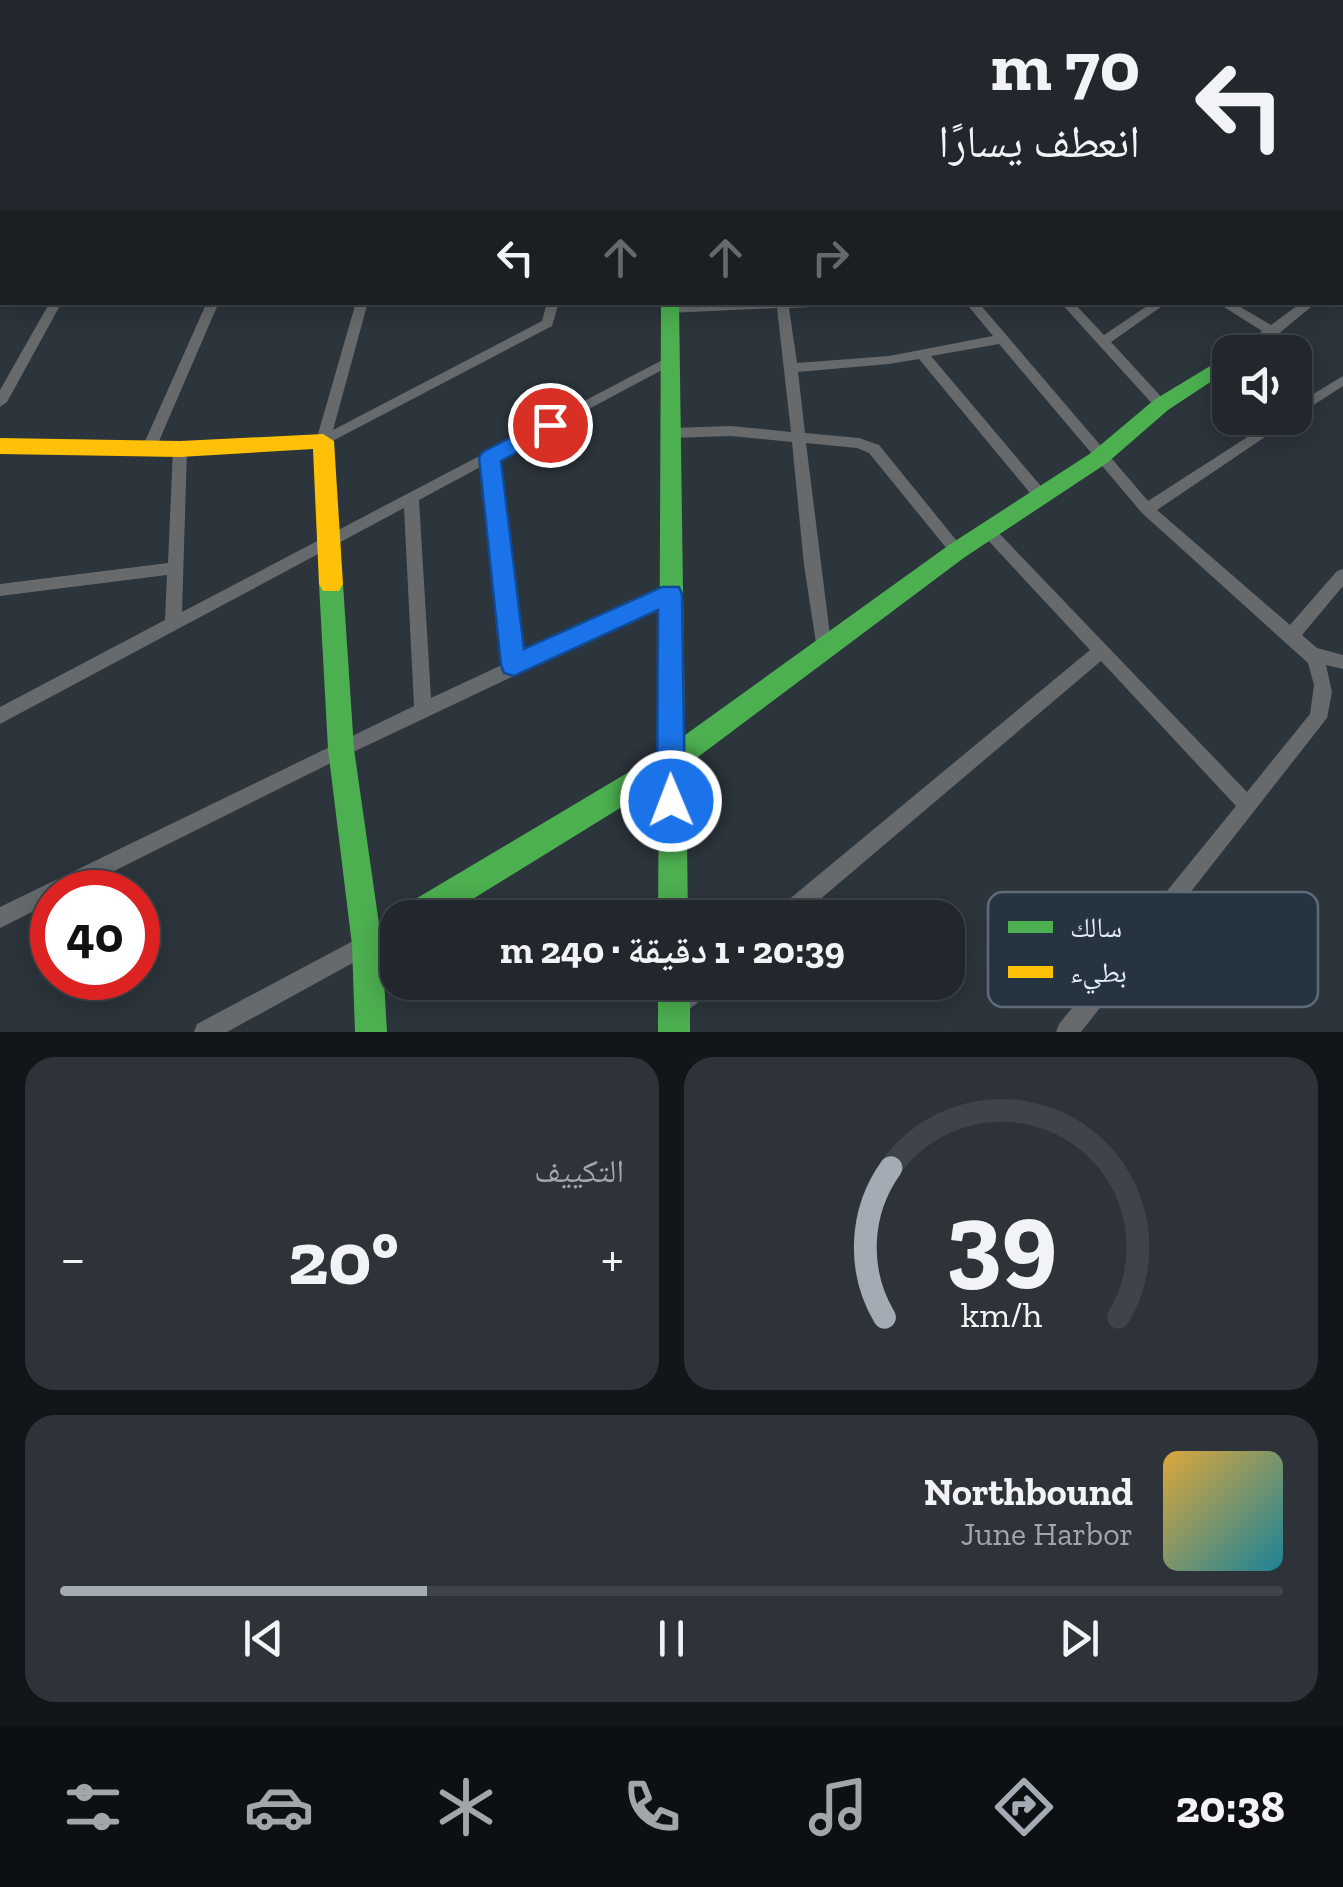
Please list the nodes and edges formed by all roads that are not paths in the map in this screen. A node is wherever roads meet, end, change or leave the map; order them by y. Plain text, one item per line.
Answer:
1 (54, 305) edge
2 (212, 305) edge
3 (361, 305) edge
4 (552, 305) edge
5 (795, 305) edge
6 (974, 305) edge
7 (1069, 305) edge
8 (1158, 305) edge
9 (1227, 305) edge
10 (1307, 305) edge
11 (670, 306) edge
12 (783, 306) junction
13 (1273, 332) junction
14 (1268, 335) edge
15 (1002, 339) junction
16 (1104, 341) junction
17 (923, 355) junction
18 (670, 360) junction
19 (792, 368) junction
20 (1212, 372) edge
21 (1343, 380) edge
22 (1312, 401) edge
23 (0, 402) edge
24 (1161, 405) junction
25 (672, 433) junction
26 (1260, 435) edge
27 (798, 438) junction
28 (323, 441) junction
29 (0, 446) edge
30 (150, 448) junction
31 (180, 449) junction
32 (490, 457) junction
33 (1100, 458) junction
34 (1040, 496) junction
35 (411, 497) junction
36 (1146, 509) junction
37 (988, 530) junction
38 (331, 538) junction
39 (957, 551) junction
40 (176, 568) junction
41 (1343, 575) edge
42 (0, 590) edge
43 (670, 594) junction
44 (173, 624) junction
45 (1291, 636) junction
46 (824, 651) junction
47 (1100, 652) junction
48 (1312, 654) junction
49 (1343, 662) edge
50 (514, 665) junction
51 (423, 709) junction
52 (0, 716) edge
53 (341, 749) junction
54 (670, 762) junction
55 (1248, 806) junction
56 (1179, 892) edge
57 (443, 900) edge
58 (672, 900) edge
59 (804, 900) edge
60 (0, 918) edge
61 (380, 937) edge
62 (367, 945) junction
63 (674, 1000) edge
64 (683, 1000) edge
65 (1087, 1007) edge
66 (674, 1008) junction
67 (205, 1032) edge
68 (372, 1032) edge
69 (674, 1032) edge
70 (1067, 1032) edge

1 - 23 street
2 - 30 street
3 - 28 street
4 - 28 street
5 - 12 street
6 - 15 street
7 - 16 street
8 - 16 street
9 - 13 street
10 - 13 street
11 - 12 street
11 - 18 street
12 - 19 street
13 - 14 street
15 - 17 street
15 - 33 street
16 - 24 street
17 - 19 street
17 - 34 street
18 - 25 street
18 - 32 street
19 - 27 street
20 - 24 street
21 - 22 street
24 - 33 street
25 - 27 street
25 - 43 street
26 - 36 street
27 - 39 street
27 - 46 street
28 - 31 street
28 - 38 street
29 - 30 street
30 - 31 street
31 - 40 street
32 - 35 street
32 - 50 street
33 - 34 street
33 - 36 street
34 - 37 street
35 - 38 street
35 - 51 street
36 - 45 street
37 - 39 street
37 - 47 street
38 - 44 street
38 - 53 street
39 - 46 street
40 - 42 street
40 - 44 street
41 - 45 street
43 - 50 street
43 - 54 street
44 - 52 street
45 - 48 street
46 - 54 street
47 - 55 street
47 - 59 street
48 - 49 street
48 - 55 street
50 - 51 street
51 - 53 street
53 - 60 street
53 - 62 street
54 - 57 street
54 - 58 street
55 - 56 street
61 - 62 street
62 - 67 street
62 - 68 street
63 - 66 street
64 - 66 street
65 - 70 street
66 - 69 street

